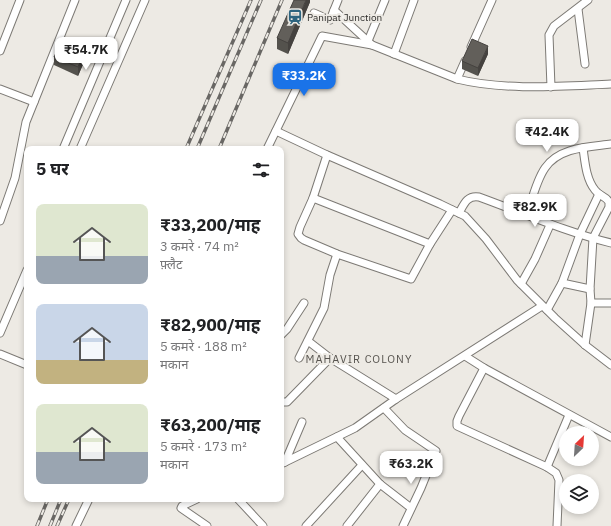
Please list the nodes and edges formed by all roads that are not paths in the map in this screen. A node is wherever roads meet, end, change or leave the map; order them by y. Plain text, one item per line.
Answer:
1 (20, 0) edge
2 (75, 0) edge
3 (126, 0) edge
4 (145, 0) edge
5 (338, 0) edge
6 (385, 0) edge
7 (414, 0) edge
8 (492, 0) edge
9 (588, 0) edge
10 (578, 9) junction
11 (334, 10) junction
12 (314, 13) dead end
13 (370, 43) junction
14 (0, 51) edge
15 (394, 54) junction
16 (584, 64) dead end
17 (457, 80) junction
18 (611, 84) edge
19 (551, 87) junction
20 (0, 89) edge
21 (34, 102) junction
22 (276, 131) junction
23 (611, 144) edge
24 (63, 146) edge
25 (81, 146) edge
26 (268, 146) edge
27 (583, 148) junction
28 (327, 155) junction
29 (599, 194) junction
30 (313, 198) junction
31 (456, 211) junction
32 (527, 215) junction
33 (0, 221) edge
34 (550, 225) junction
35 (580, 234) junction
36 (593, 238) junction
37 (611, 243) edge
38 (430, 244) junction
39 (337, 254) junction
40 (24, 277) edge
41 (562, 283) junction
42 (520, 284) junction
43 (590, 289) junction
44 (304, 303) dead end
45 (591, 303) junction
46 (611, 303) edge
47 (544, 308) junction
48 (284, 332) edge
49 (0, 333) edge
50 (308, 341) junction
51 (585, 345) junction
52 (0, 354) edge
53 (465, 356) junction
54 (299, 358) dead end
55 (330, 358) junction
56 (24, 364) edge
57 (611, 364) edge
58 (484, 368) junction
59 (396, 399) junction
60 (284, 402) edge
61 (384, 408) junction
62 (569, 415) junction
63 (302, 422) dead end
64 (337, 437) junction
65 (611, 437) edge
66 (284, 461) edge
67 (284, 463) edge
68 (362, 465) junction
69 (547, 467) junction
70 (380, 484) junction
71 (88, 502) edge
72 (191, 502) edge
73 (241, 502) edge
74 (411, 508) junction
75 (309, 523) edge
76 (76, 526) edge
77 (207, 526) edge
78 (263, 526) edge
79 (318, 526) edge
80 (347, 526) edge
81 (403, 526) edge
82 (557, 526) edge

1 - 14 street
2 - 21 street
3 - 24 street
4 - 25 street
5 - 11 street
6 - 13 street
7 - 15 street
8 - 17 street
9 - 10 street
10 - 16 street
10 - 19 street
11 - 12 street
11 - 13 street
13 - 15 street
13 - 22 street
15 - 17 street
17 - 19 street
18 - 19 street
20 - 21 street
21 - 33 street
22 - 26 street
22 - 28 street
23 - 27 street
27 - 29 street
27 - 32 street
28 - 30 street
28 - 31 street
29 - 35 street
29 - 36 street
30 - 38 street
30 - 39 street
31 - 32 street
31 - 38 street
31 - 42 street
32 - 34 street
34 - 35 street
34 - 42 street
35 - 36 street
35 - 41 street
36 - 37 street
36 - 43 street
38 - 39 street
39 - 50 street
40 - 49 street
41 - 43 street
41 - 47 street
42 - 47 street
43 - 45 street
44 - 48 street
45 - 46 street
45 - 51 street
47 - 51 street
47 - 53 street
50 - 54 street
50 - 55 street
51 - 57 street
52 - 56 street
53 - 58 street
53 - 59 street
55 - 59 street
55 - 60 street
58 - 62 street
58 - 69 street
59 - 61 street
61 - 64 street
61 - 74 street
62 - 65 street
62 - 69 street
63 - 66 street
64 - 67 street
64 - 68 street
68 - 70 street
68 - 75 street
69 - 82 street
70 - 74 street
70 - 80 street
71 - 76 street
72 - 77 street
73 - 78 street
74 - 81 street
75 - 79 street

